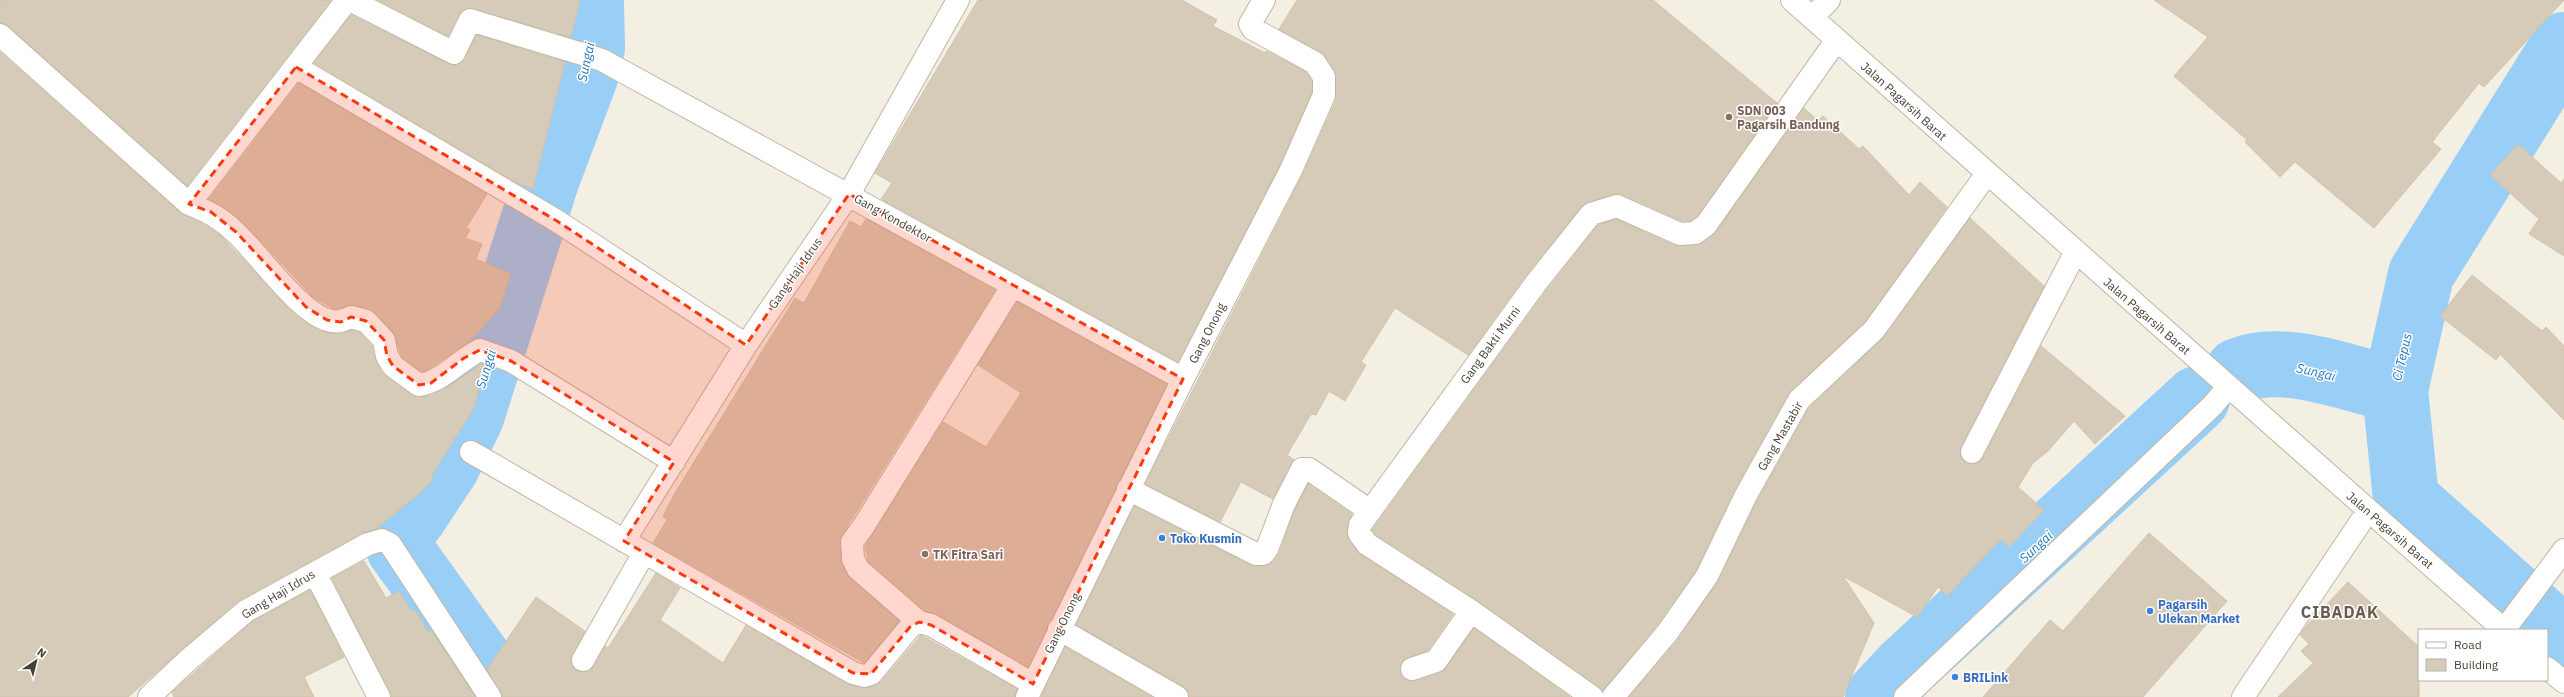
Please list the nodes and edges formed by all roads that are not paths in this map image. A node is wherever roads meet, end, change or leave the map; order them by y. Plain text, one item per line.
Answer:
1 (347, 0) edge
2 (350, 0) edge
3 (958, 0) edge
4 (1264, 0) edge
5 (1792, 0) edge
6 (1829, 0) edge
7 (1812, 18) junction
8 (0, 35) edge
9 (1836, 41) junction
10 (296, 67) junction
11 (1986, 175) junction
12 (849, 194) junction
13 (189, 204) junction
14 (2075, 253) junction
15 (1013, 285) junction
16 (746, 345) junction
17 (1183, 379) junction
18 (2228, 387) junction
19 (471, 452) dead end
20 (1972, 452) dead end
21 (674, 462) junction
22 (1128, 489) junction
23 (1370, 511) junction
24 (2368, 511) junction
25 (624, 541) junction
26 (2564, 550) edge
27 (644, 553) junction
28 (314, 573) junction
29 (1471, 611) junction
30 (918, 622) junction
31 (1059, 629) junction
32 (2503, 629) edge
33 (2505, 629) edge
34 (583, 660) dead end
35 (1412, 669) dead end
36 (2548, 669) edge
37 (2564, 682) edge
38 (1030, 690) edge
39 (150, 697) edge
40 (379, 697) edge
41 (490, 697) edge
42 (1177, 697) edge
43 (1592, 697) edge
44 (1613, 697) edge
45 (1904, 697) edge
46 (2243, 697) edge

1 - 10 street
2 - 12 street, Gang Kondektor
3 - 12 street, Gang Haji Idrus
4 - 17 street, Gang Onong
5 - 7 street, Jalan Pagarsih Barat
6 - 7 street
7 - 9 street, Jalan Pagarsih Barat
8 - 13 street
9 - 11 street, Jalan Pagarsih Barat
9 - 23 street, Gang Bakti Murni
10 - 13 street
10 - 16 street
11 - 14 street, Jalan Pagarsih Barat
11 - 44 street, Gang Mastabir
12 - 15 street, Gang Kondektor
12 - 16 street, Gang Haji Idrus
13 - 21 street
14 - 18 street, Jalan Pagarsih Barat
14 - 20 street
15 - 17 street, Gang Kondektor
15 - 30 street
16 - 21 street, Gang Haji Idrus
17 - 22 street, Gang Onong
18 - 24 street, Jalan Pagarsih Barat
18 - 45 street
19 - 25 street
21 - 25 street, Gang Haji Idrus
22 - 23 street
22 - 31 street, Gang Onong
23 - 29 street, Gang Bakti Murni
24 - 32 street, Jalan Pagarsih Barat
24 - 46 street
25 - 27 street
26 - 33 street
27 - 30 street
27 - 34 street
28 - 39 street, Gang Haji Idrus
28 - 40 street
28 - 41 street, Gang Haji Idrus
29 - 35 street
29 - 43 street, Gang Bakti Murni
30 - 38 street
31 - 38 street, Gang Onong
31 - 42 street
36 - 37 street

